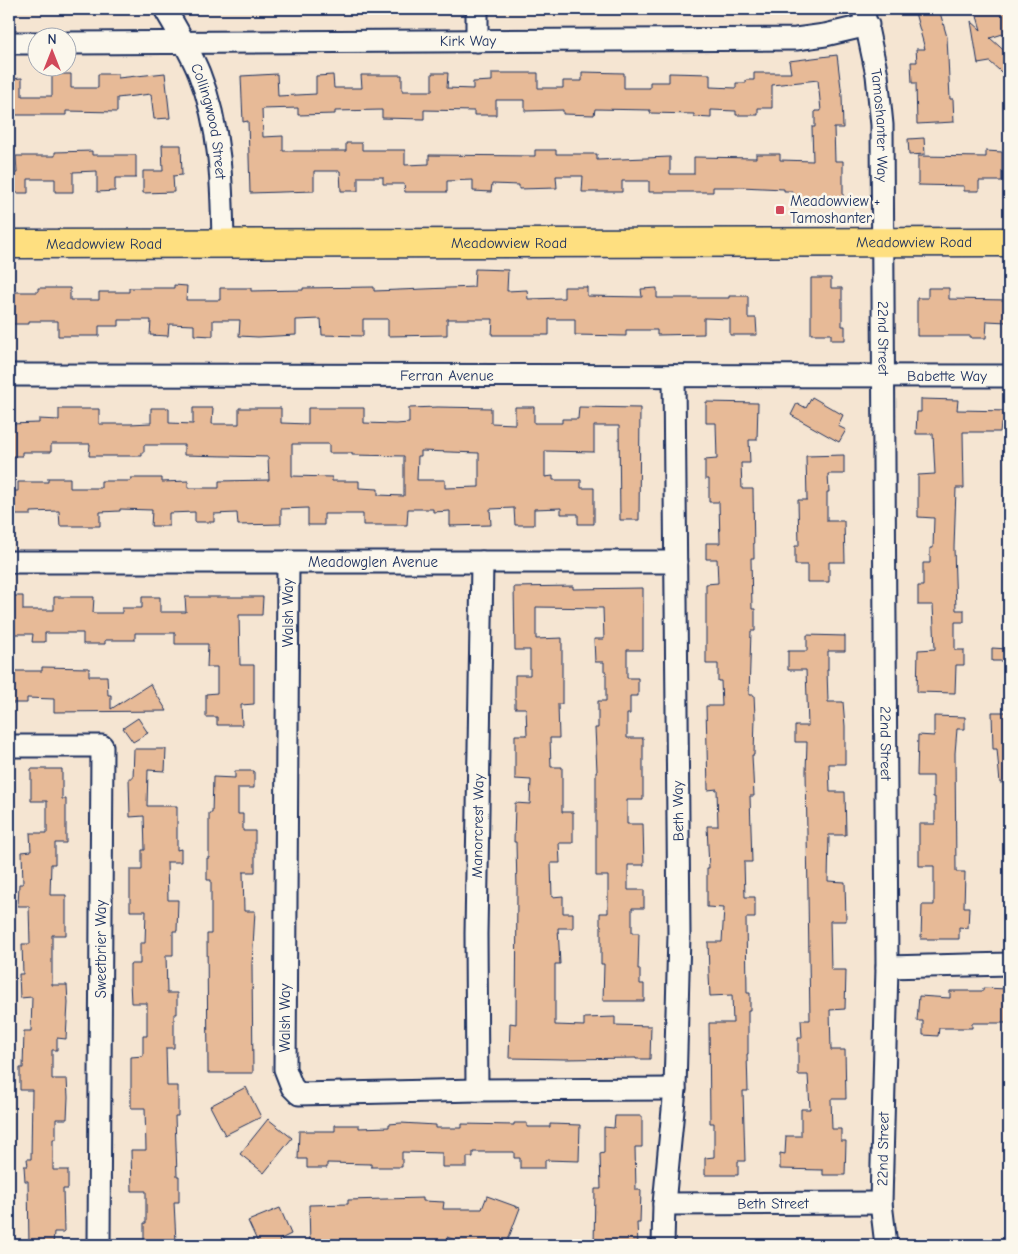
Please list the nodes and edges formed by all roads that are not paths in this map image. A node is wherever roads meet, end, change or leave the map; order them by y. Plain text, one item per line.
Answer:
1 (165, 9) edge
2 (477, 9) edge
3 (865, 17) edge
4 (477, 41) junction
5 (185, 42) junction
6 (9, 43) edge
7 (28, 43) edge
8 (78, 43) edge
9 (883, 242) junction
10 (1009, 242) edge
11 (223, 243) junction
12 (9, 244) edge
13 (9, 374) edge
14 (674, 376) junction
15 (884, 376) junction
16 (1009, 376) edge
17 (9, 562) edge
18 (288, 562) junction
19 (482, 562) junction
20 (676, 562) junction
21 (9, 746) edge
22 (1009, 964) edge
23 (887, 967) junction
24 (675, 1089) junction
25 (477, 1090) junction
26 (882, 1203) junction
27 (664, 1204) junction
28 (99, 1245) edge
29 (663, 1245) edge
30 (886, 1245) edge

1 - 5 street, Collingwood Street
2 - 4 street
3 - 4 street, Kirk Way
3 - 9 street, Tamoshanter Way
4 - 5 street, Kirk Way
5 - 8 street, Kirk Way
5 - 11 street, Collingwood Street
6 - 7 street
9 - 10 main road, Meadowview Road
9 - 11 main road, Meadowview Road
9 - 15 street, 22nd Street
11 - 12 main road, Meadowview Road
13 - 14 street, Ferran Avenue
14 - 15 street, Ferran Avenue
14 - 20 street, Beth Way
15 - 16 street, Babette Way
15 - 23 street, 22nd Street
17 - 18 street, Meadowglen Avenue
18 - 19 street, Meadowglen Avenue
18 - 25 street, Walsh Way
19 - 20 street, Meadowglen Avenue
19 - 25 street, Manorcrest Way
20 - 24 street, Beth Way
21 - 28 street, Sweetbrier Way
22 - 23 street
23 - 26 street, 22nd Street
24 - 25 street, Walsh Way
24 - 27 street, Beth Way
26 - 27 street, Beth Street
26 - 30 street, 22nd Street
27 - 29 street, Beth Way

